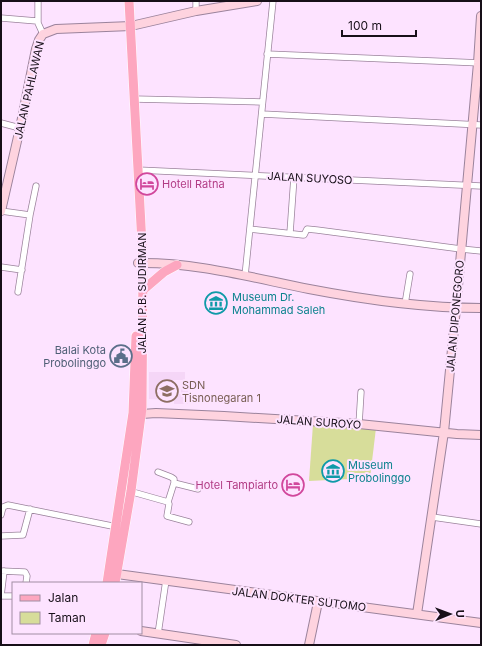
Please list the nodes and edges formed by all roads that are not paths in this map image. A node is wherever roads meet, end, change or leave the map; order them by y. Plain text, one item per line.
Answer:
1 (38, 1) edge
2 (124, 1) edge
3 (129, 1) edge
4 (196, 1) edge
5 (257, 1) edge
6 (273, 1) edge
7 (196, 11) junction
8 (481, 16) edge
9 (1, 18) edge
10 (39, 26) junction
11 (128, 26) junction
12 (267, 54) junction
13 (480, 63) edge
14 (134, 99) junction
15 (262, 102) junction
16 (262, 114) junction
17 (1, 123) edge
18 (477, 125) edge
19 (20, 128) junction
20 (138, 170) junction
21 (256, 176) junction
22 (294, 177) junction
23 (466, 185) junction
24 (36, 186) dead end
25 (481, 186) edge
26 (1, 210) edge
27 (30, 215) junction
28 (250, 228) junction
29 (290, 233) junction
30 (461, 249) junction
31 (481, 251) edge
32 (140, 263) junction
33 (177, 265) junction
34 (1, 267) edge
35 (22, 270) junction
36 (410, 274) dead end
37 (245, 276) junction
38 (144, 290) junction
39 (18, 292) dead end
40 (405, 304) junction
41 (456, 308) junction
42 (481, 308) edge
43 (139, 359) junction
44 (361, 392) dead end
45 (138, 411) junction
46 (359, 424) junction
47 (444, 432) junction
48 (481, 435) edge
49 (158, 472) dead end
50 (174, 483) junction
51 (198, 489) dead end
52 (127, 490) junction
53 (168, 502) junction
54 (30, 510) junction
55 (1, 511) edge
56 (432, 517) junction
57 (189, 522) dead end
58 (481, 524) edge
59 (120, 528) junction
60 (1, 536) edge
61 (3, 571) edge
62 (116, 578) edge
63 (166, 580) junction
64 (26, 582) edge
65 (107, 582) edge
66 (1, 596) edge
67 (12, 596) edge
68 (318, 602) junction
69 (417, 614) junction
70 (481, 623) edge
71 (142, 631) edge
72 (96, 634) edge
73 (105, 634) edge
74 (158, 634) junction
75 (93, 645) edge
76 (101, 645) edge
77 (236, 645) edge
78 (309, 645) edge

1 - 10 street
2 - 11 main road, JALAN P.B. SUDIRMAN
3 - 11 main road, JALAN P.B. SUDIRMAN
4 - 7 street
5 - 7 main road, JALAN PAHLAWAN
6 - 12 street
7 - 11 main road, JALAN PAHLAWAN
8 - 13 main road, JALAN DIPONEGORO
9 - 10 street
10 - 11 main road, JALAN PAHLAWAN
10 - 19 main road, JALAN PAHLAWAN
11 - 14 main road, JALAN P.B. SUDIRMAN
11 - 32 main road, JALAN P.B. SUDIRMAN
12 - 13 street
12 - 15 street
13 - 18 main road, JALAN DIPONEGORO
14 - 15 street
14 - 20 main road, JALAN P.B. SUDIRMAN
15 - 16 street
16 - 18 street
16 - 21 street
17 - 19 street
18 - 23 main road, JALAN DIPONEGORO
19 - 26 main road, JALAN PAHLAWAN
20 - 21 street, JALAN SUYOSO
20 - 32 main road, JALAN P.B. SUDIRMAN
21 - 22 street, JALAN SUYOSO
21 - 28 street
22 - 23 street, JALAN SUYOSO
22 - 29 street
23 - 25 street, JALAN SUYOSO
23 - 30 main road, JALAN DIPONEGORO
24 - 27 street
26 - 27 street
27 - 35 street
28 - 29 street
28 - 37 street
29 - 30 street
30 - 31 street
30 - 41 main road, JALAN DIPONEGORO
32 - 33 main road
32 - 38 main road, JALAN P.B. SUDIRMAN
32 - 43 main road, JALAN P.B. SUDIRMAN
33 - 37 main road
33 - 38 main road
34 - 35 street
35 - 39 street
36 - 40 street
37 - 40 main road
38 - 43 main road, JALAN P.B. SUDIRMAN
40 - 41 main road
41 - 42 main road
41 - 47 main road, JALAN DIPONEGORO
43 - 45 main road, JALAN P.B. SUDIRMAN
44 - 46 street
45 - 46 main road, JALAN SUROYO
45 - 52 main road, JALAN P.B. SUDIRMAN
46 - 47 main road, JALAN SUROYO
47 - 48 main road, JALAN SUROYO
47 - 56 main road, JALAN DIPONEGORO
49 - 50 street
50 - 51 street
50 - 53 street
52 - 53 street
52 - 59 main road, JALAN P.B. SUDIRMAN
53 - 57 street
54 - 55 street
54 - 59 street
54 - 60 street
56 - 58 street
56 - 69 main road, JALAN DIPONEGORO
59 - 62 main road, JALAN P.B. SUDIRMAN
59 - 65 main road, JALAN P.B. SUDIRMAN
61 - 64 street
61 - 66 street
62 - 63 main road, JALAN DOKTER SUTOMO
63 - 68 main road, JALAN DOKTER SUTOMO
63 - 74 street
66 - 67 street
68 - 69 main road, JALAN DOKTER SUTOMO
68 - 78 main road
69 - 70 main road, JALAN DOKTER SUTOMO
71 - 74 main road
72 - 75 main road
73 - 76 main road
74 - 77 main road

